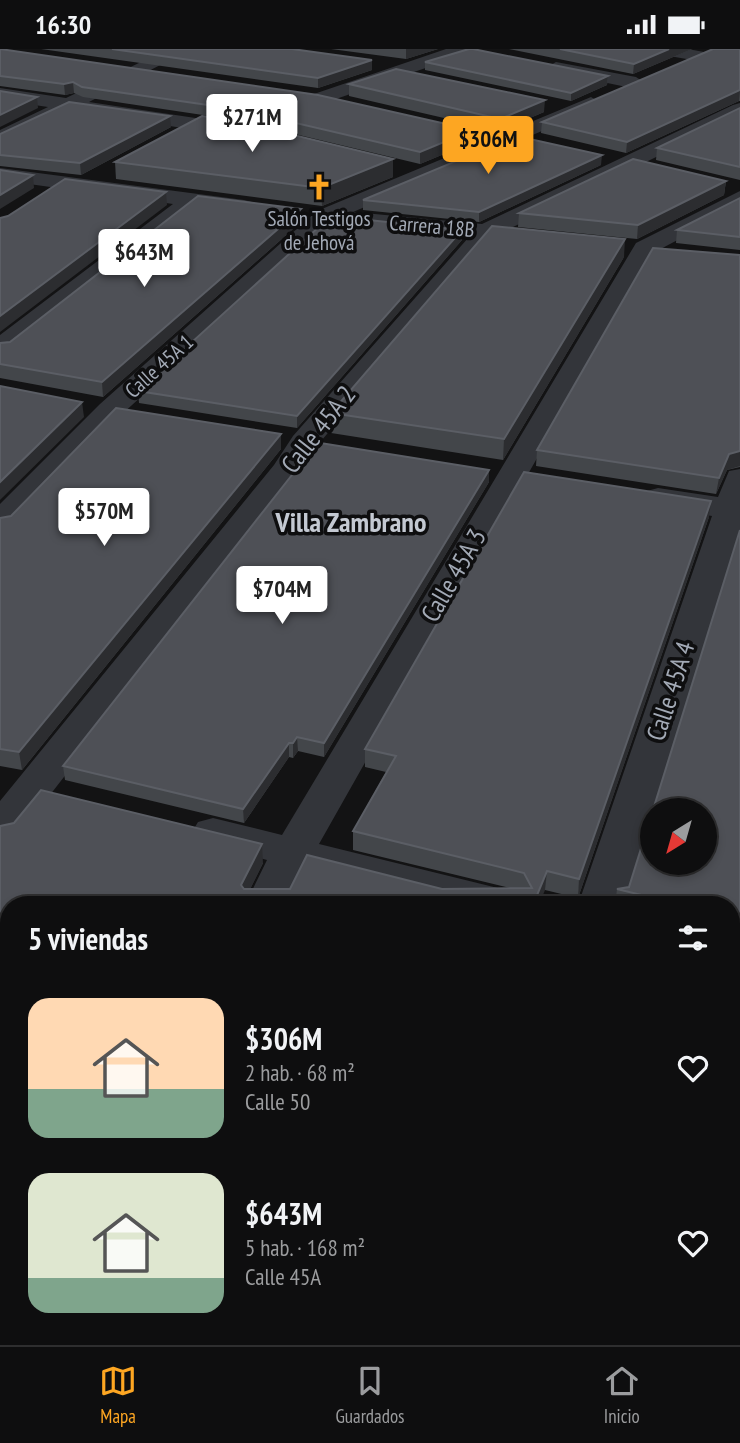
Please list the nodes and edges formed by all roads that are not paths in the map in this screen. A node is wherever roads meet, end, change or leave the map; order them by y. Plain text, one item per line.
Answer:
1 (182, 49) edge
2 (463, 49) edge
3 (658, 49) edge
4 (709, 53) edge
5 (534, 62) edge
6 (374, 63) dead end
7 (107, 67) edge
8 (412, 68) junction
9 (134, 71) junction
10 (393, 72) junction
11 (174, 77) edge
12 (649, 78) junction
13 (432, 80) edge
14 (278, 92) edge
15 (0, 94) edge
16 (318, 97) junction
17 (67, 104) junction
18 (548, 105) dead end
19 (357, 106) edge
20 (740, 109) edge
21 (574, 110) junction
22 (199, 124) junction
23 (236, 129) junction
24 (475, 134) dead end
25 (262, 135) edge
26 (0, 138) edge
27 (507, 138) junction
28 (165, 143) edge
29 (551, 144) edge
30 (601, 156) edge
31 (627, 163) junction
32 (119, 168) edge
33 (395, 168) edge
34 (664, 171) edge
35 (0, 174) edge
36 (421, 174) junction
37 (715, 183) edge
38 (73, 185) junction
39 (740, 189) edge
40 (740, 198) edge
41 (192, 201) junction
42 (31, 203) edge
43 (272, 210) edge
44 (312, 215) junction
45 (486, 231) junction
46 (526, 235) edge
47 (631, 247) junction
48 (685, 253) edge
49 (0, 348) edge
50 (74, 403) edge
51 (110, 411) junction
52 (152, 417) edge
53 (290, 440) junction
54 (343, 448) edge
55 (634, 494) edge
56 (736, 499) edge
57 (0, 523) edge
58 (36, 790) edge
59 (177, 824) edge
60 (0, 830) edge
61 (293, 852) junction
62 (272, 896) edge
63 (470, 896) edge
64 (604, 896) edge

1 - 9 street
2 - 8 street
3 - 4 street
4 - 12 street, Calle 45A 1
5 - 12 street
6 - 8 street
7 - 9 street
8 - 10 street
9 - 11 street
9 - 17 street
10 - 13 street
10 - 16 street
12 - 21 street, Calle 45A 1
14 - 16 street
15 - 17 street
16 - 19 street
16 - 23 street
17 - 22 street
17 - 26 street
18 - 21 street
20 - 31 street
21 - 27 street, Calle 45A 1
22 - 23 street
22 - 28 street
23 - 25 street
24 - 27 street
27 - 29 street
27 - 36 street, Calle 45A 1
30 - 31 street
31 - 34 street
31 - 45 street
32 - 38 street
33 - 36 street
35 - 38 street
36 - 44 street, Calle 45A 1
37 - 39 street
38 - 41 street
38 - 42 street
40 - 47 street
41 - 43 street
41 - 49 street
44 - 45 street, Carrera 18B
44 - 51 street, Calle 45A 1
45 - 46 street, Carrera 18B
45 - 53 street, Calle 45A 2
47 - 48 street
47 - 61 street, Calle 45A 3
50 - 51 street
51 - 52 street
51 - 57 street, Calle 45A 1
53 - 54 street
53 - 58 street, Calle 45A 2
55 - 56 street
56 - 64 street, Calle 45A 4
58 - 60 street, Calle 45A 2
59 - 61 street
61 - 62 street, Calle 45A 3
61 - 63 street

